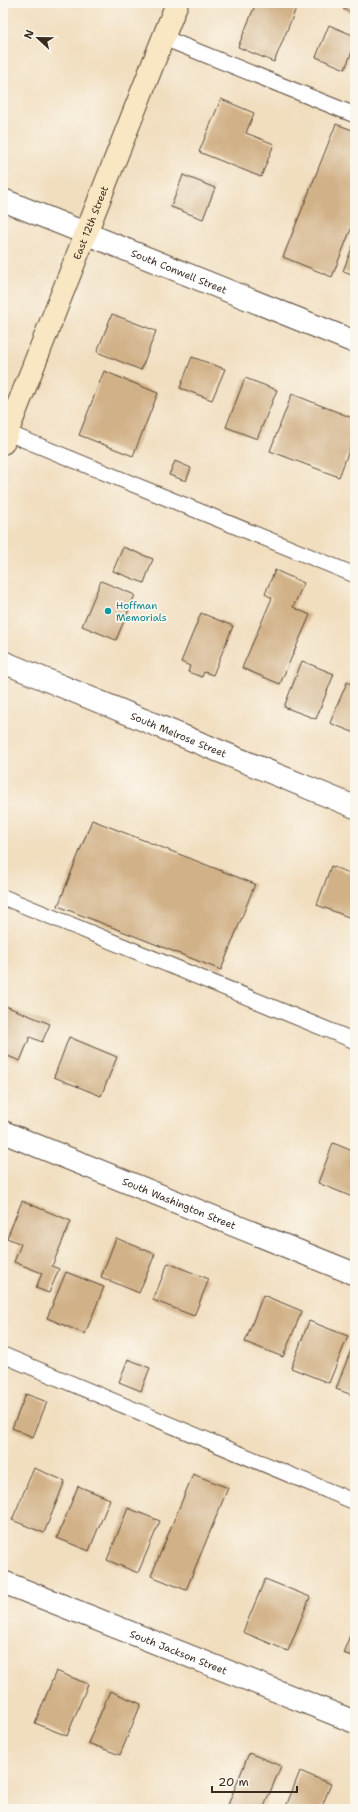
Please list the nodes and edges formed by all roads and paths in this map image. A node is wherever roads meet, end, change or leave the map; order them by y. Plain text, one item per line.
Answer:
1 (177, 3) edge
2 (164, 38) junction
3 (355, 114) edge
4 (3, 200) edge
5 (87, 232) junction
6 (355, 342) edge
7 (4, 436) edge
8 (355, 575) edge
9 (3, 662) edge
10 (355, 807) edge
11 (3, 897) edge
12 (355, 1041) edge
13 (3, 1132) edge
14 (355, 1274) edge
15 (3, 1355) edge
16 (355, 1502) edge
17 (3, 1582) edge
18 (355, 1722) edge

1 - 2 street, East 12th Street
2 - 3 lane
2 - 5 street, East 12th Street
4 - 5 street, South Conwell Street
5 - 6 street, South Conwell Street
5 - 7 street, East 12th Street
7 - 8 lane
9 - 10 street, South Melrose Street
11 - 12 lane
13 - 14 street, South Washington Street
15 - 16 lane
17 - 18 street, South Jackson Street

